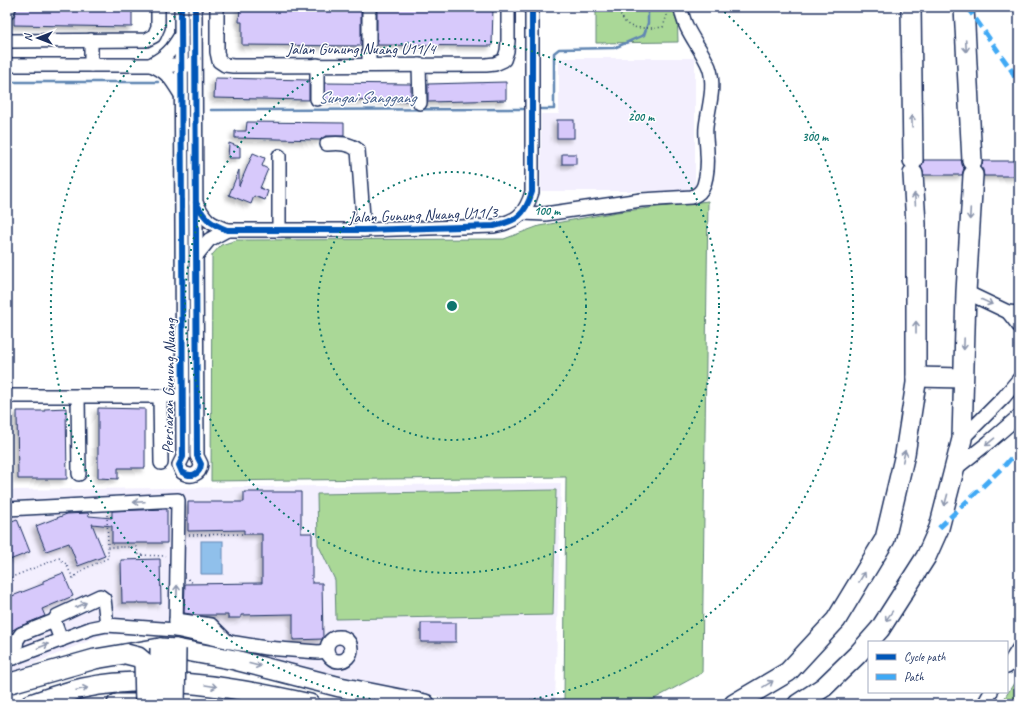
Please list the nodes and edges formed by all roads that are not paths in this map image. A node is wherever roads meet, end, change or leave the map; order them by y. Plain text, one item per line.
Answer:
1 (9, 7) edge
2 (158, 7) edge
3 (181, 7) edge
4 (195, 7) edge
5 (217, 7) edge
6 (369, 7) edge
7 (508, 7) edge
8 (532, 7) edge
9 (681, 7) edge
10 (911, 7) edge
11 (964, 7) edge
12 (7, 13) edge
13 (181, 35) junction
14 (7, 39) edge
15 (91, 40) junction
16 (7, 65) edge
17 (91, 65) junction
18 (150, 65) junction
19 (181, 65) junction
20 (195, 65) junction
21 (317, 65) junction
22 (369, 65) junction
23 (419, 65) junction
24 (181, 95) junction
25 (317, 99) dead end
26 (420, 103) dead end
27 (327, 144) dead end
28 (278, 156) dead end
29 (196, 203) junction
30 (523, 213) junction
31 (227, 230) junction
32 (279, 230) junction
33 (364, 230) junction
34 (196, 256) junction
35 (966, 292) junction
36 (1014, 312) edge
37 (1019, 326) edge
38 (916, 377) junction
39 (963, 378) junction
40 (1019, 379) edge
41 (7, 396) edge
42 (78, 396) junction
43 (160, 396) junction
44 (182, 396) junction
45 (1019, 416) edge
46 (962, 439) junction
47 (160, 463) dead end
48 (955, 469) junction
49 (79, 474) dead end
50 (7, 509) edge
51 (54, 621) junction
52 (107, 625) junction
53 (176, 625) junction
54 (60, 640) junction
55 (869, 641) edge
56 (868, 643) edge
57 (168, 648) junction
58 (1019, 648) edge
59 (327, 651) dead end
60 (126, 654) junction
61 (10, 659) edge
62 (1008, 665) edge
63 (7, 684) edge
64 (990, 693) edge
65 (31, 704) edge
66 (117, 704) edge
67 (145, 704) edge
68 (160, 704) edge
69 (176, 704) edge
70 (310, 704) edge
71 (425, 704) edge
72 (734, 704) edge
73 (798, 704) edge
74 (984, 704) edge

1 - 12 street
2 - 15 street
3 - 13 street, Persiaran Gunung Nuang
4 - 20 street, Persiaran Gunung Nuang
5 - 21 street, Jalan Gunung Nuang U11/4
6 - 22 street
7 - 23 street, Jalan Gunung Nuang U11/4
8 - 30 street
9 - 30 street
38 -> 10 highway
11 -> 35 highway
13 - 18 street
13 - 19 street, Persiaran Gunung Nuang
14 - 15 street
15 - 17 street
16 - 17 street
17 - 18 street
18 - 19 street
18 - 24 street
19 - 20 street
19 - 24 street, Persiaran Gunung Nuang
20 - 29 street, Persiaran Gunung Nuang
21 - 22 street, Jalan Gunung Nuang U11/4
21 - 25 street
22 - 23 street, Jalan Gunung Nuang U11/4
23 - 26 street
24 - 44 street, Persiaran Gunung Nuang
27 - 33 street
28 - 32 street
29 - 31 street, Jalan Gunung Nuang U11/3
29 - 34 street, Persiaran Gunung Nuang
30 - 33 street, Jalan Gunung Nuang U11/3
31 - 32 street, Jalan Gunung Nuang U11/3
31 - 34 street, Jalan Gunung Nuang U11/3
32 - 33 street, Jalan Gunung Nuang U11/3
34 - 44 street, Persiaran Gunung Nuang
35 -> 36 street
35 -> 39 highway
36 - 37 street
38 - 39 highway
72 -> 38 highway
39 - 46 highway
40 - 46 street
41 - 42 street
42 - 43 street
42 - 49 street
43 - 44 street
43 - 47 street
45 -> 48 street
46 - 48 highway
48 -> 55 highway
53 -> 50 street
51 -> 52 street
51 - 54 street
51 - 61 street
52 - 53 street
52 - 54 street
53 - 59 street
61 -> 54 street
56 -> 73 highway
57 - 60 highway, bridge
57 - 68 highway, bridge
57 - 69 highway, bridge
57 -> 71 highway
58 - 62 street
60 - 63 highway
60 - 67 highway, bridge
64 - 74 street
65 -> 70 highway
66 - 69 highway

